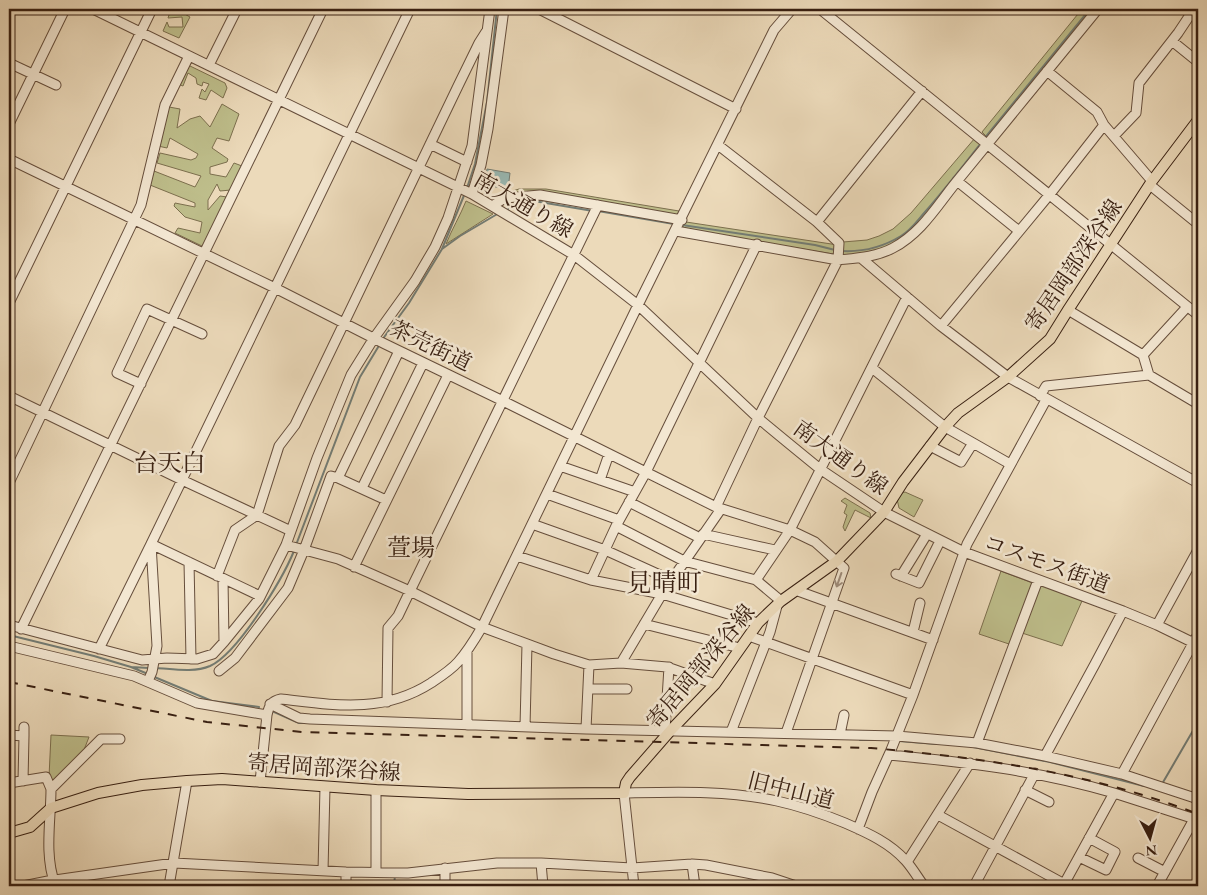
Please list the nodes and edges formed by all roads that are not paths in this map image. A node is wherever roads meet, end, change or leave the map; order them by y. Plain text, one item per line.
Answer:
1 (65, 9) edge
2 (93, 9) edge
3 (152, 9) edge
4 (237, 9) edge
5 (323, 9) edge
6 (410, 9) edge
7 (490, 9) edge
8 (504, 9) edge
9 (539, 9) edge
10 (792, 9) edge
11 (820, 9) edge
12 (1098, 9) edge
13 (1194, 9) edge
14 (494, 30) junction
15 (141, 32) junction
16 (1172, 41) junction
17 (189, 56) junction
18 (1198, 62) edge
19 (9, 63) edge
20 (209, 65) junction
21 (1047, 71) junction
22 (33, 75) junction
23 (56, 85) dead end
24 (922, 91) junction
25 (280, 99) junction
26 (736, 109) junction
27 (1198, 120) edge
28 (9, 124) edge
29 (1104, 125) junction
30 (475, 126) junction
31 (488, 128) junction
32 (349, 133) junction
33 (1114, 136) junction
34 (430, 144) junction
35 (718, 145) junction
36 (988, 145) junction
37 (9, 159) edge
38 (467, 162) junction
39 (418, 168) junction
40 (957, 181) junction
41 (1151, 183) junction
42 (65, 186) junction
43 (459, 188) junction
44 (472, 194) junction
45 (1050, 194) junction
46 (598, 205) junction
47 (492, 206) junction
48 (135, 220) junction
49 (682, 220) junction
50 (817, 222) junction
51 (1198, 224) edge
52 (676, 231) junction
53 (1019, 231) junction
54 (757, 244) junction
55 (1111, 245) junction
56 (203, 254) junction
57 (574, 255) junction
58 (838, 257) junction
59 (861, 258) junction
60 (275, 288) junction
61 (907, 297) junction
62 (9, 303) edge
63 (638, 305) junction
64 (1187, 307) junction
65 (1068, 310) junction
66 (1198, 314) edge
67 (172, 320) junction
68 (344, 322) junction
69 (942, 326) junction
70 (202, 334) dead end
71 (375, 339) junction
72 (399, 351) junction
73 (1143, 355) junction
74 (423, 362) junction
75 (700, 362) junction
76 (872, 368) junction
77 (448, 374) junction
78 (1149, 375) junction
79 (1008, 377) junction
80 (141, 384) junction
81 (9, 396) edge
82 (1043, 398) junction
83 (503, 401) junction
84 (1198, 404) edge
85 (43, 413) junction
86 (758, 418) junction
87 (945, 427) junction
88 (574, 437) junction
89 (973, 443) junction
90 (111, 446) junction
91 (930, 446) junction
92 (609, 454) junction
93 (1010, 464) junction
94 (560, 466) junction
95 (820, 469) junction
96 (646, 472) junction
97 (338, 478) junction
98 (182, 480) junction
99 (600, 480) junction
100 (1197, 480) edge
101 (9, 483) edge
102 (362, 488) junction
103 (635, 492) junction
104 (547, 494) junction
105 (386, 500) junction
106 (629, 502) junction
107 (718, 508) junction
108 (884, 512) junction
109 (256, 515) junction
110 (617, 523) junction
111 (532, 524) junction
112 (790, 530) junction
113 (291, 532) junction
114 (926, 534) junction
115 (702, 536) junction
116 (940, 541) junction
117 (151, 544) junction
118 (288, 545) junction
119 (303, 550) junction
120 (604, 550) junction
121 (775, 550) junction
122 (1198, 550) edge
123 (964, 552) junction
124 (518, 556) junction
125 (684, 561) junction
126 (837, 561) junction
127 (189, 562) junction
128 (354, 567) junction
129 (220, 577) junction
130 (591, 580) junction
131 (671, 580) junction
132 (756, 580) junction
133 (1038, 580) junction
134 (410, 591) junction
135 (798, 591) junction
136 (662, 594) junction
137 (260, 596) junction
138 (832, 602) junction
139 (779, 603) junction
140 (920, 603) dead end
141 (1123, 611) junction
142 (758, 623) junction
143 (644, 624) junction
144 (9, 625) edge
145 (1157, 625) junction
146 (482, 627) junction
147 (21, 629) junction
148 (913, 632) junction
149 (749, 636) junction
150 (933, 640) junction
151 (1197, 640) edge
152 (224, 642) junction
153 (766, 642) junction
154 (527, 644) junction
155 (9, 646) edge
156 (740, 648) junction
157 (99, 649) junction
158 (467, 651) junction
159 (812, 659) junction
160 (191, 660) junction
161 (621, 664) junction
162 (589, 665) junction
163 (669, 667) junction
164 (151, 671) junction
165 (219, 671) dead end
166 (715, 684) junction
167 (628, 689) dead end
168 (588, 690) junction
169 (913, 695) junction
170 (387, 702) junction
171 (270, 704) junction
172 (266, 715) junction
173 (844, 715) dead end
174 (467, 725) junction
175 (525, 727) junction
176 (586, 729) junction
177 (668, 730) junction
178 (730, 732) junction
179 (786, 733) junction
180 (840, 734) junction
181 (9, 735) edge
182 (897, 736) junction
183 (120, 739) dead end
184 (977, 743) junction
185 (889, 755) junction
186 (1045, 756) junction
187 (970, 763) junction
188 (1035, 773) junction
189 (1122, 774) junction
190 (23, 781) junction
191 (187, 781) junction
192 (260, 782) junction
193 (9, 783) edge
194 (325, 786) junction
195 (51, 789) junction
196 (376, 790) junction
197 (1026, 790) junction
198 (1114, 793) junction
199 (624, 794) junction
200 (1198, 799) edge
201 (1049, 802) dead end
202 (51, 808) junction
203 (938, 814) junction
204 (1197, 817) edge
205 (858, 829) junction
206 (9, 833) edge
207 (1089, 838) junction
208 (995, 846) junction
209 (1079, 857) junction
210 (1138, 858) dead end
211 (174, 862) junction
212 (907, 862) junction
213 (541, 863) junction
214 (692, 864) junction
215 (445, 868) junction
216 (632, 868) junction
217 (324, 871) junction
218 (346, 872) junction
219 (376, 872) junction
220 (1165, 872) junction
221 (55, 883) edge
222 (1065, 885) edge
223 (23, 886) edge
224 (169, 886) edge
225 (346, 886) edge
226 (445, 886) edge
227 (543, 886) edge
228 (634, 886) edge
229 (695, 886) edge
230 (796, 886) edge
231 (924, 886) edge
232 (974, 886) edge
233 (1157, 886) edge

1 - 22 street
2 - 15 street, 南大通り線
3 - 15 street
4 - 20 street
5 - 25 street
6 - 32 street
7 - 14 street
8 - 14 street
9 - 26 street
10 - 26 street
11 - 24 street
12 - 21 street
13 - 16 street
14 - 30 street
14 - 31 street
14 - 34 street
15 - 17 street, 南大通り線
15 - 42 street
16 - 18 street
16 - 33 street
17 - 20 street, 南大通り線
17 - 48 street
19 - 22 street
20 - 25 street, 南大通り線
21 - 29 street
21 - 36 street
22 - 23 street
22 - 28 street
24 - 36 street
24 - 50 street
25 - 32 street, 南大通り線
25 - 56 street
26 - 35 street
27 - 41 main road, 寄居岡部深谷線
29 - 33 street
29 - 45 street
30 - 31 street
30 - 38 street
31 - 44 street
32 - 39 street, 南大通り線
32 - 60 street
33 - 41 street
34 - 38 street
34 - 39 street
35 - 49 street
35 - 50 street
36 - 40 street
36 - 45 street
37 - 42 street, 茶売街道
38 - 43 street
39 - 43 street, 南大通り線
39 - 68 street
40 - 53 street
40 - 59 street
41 - 51 street
41 - 55 main road, 寄居岡部深谷線
42 - 48 street, 茶売街道
42 - 62 street
43 - 44 street, 南大通り線
43 - 71 street
44 - 47 street, 南大通り線
45 - 53 street
45 - 55 street
46 - 47 street
46 - 49 street
46 - 57 street
47 - 57 street, 南大通り線
48 - 56 street, 茶売街道
48 - 85 street
49 - 52 street
50 - 58 street
52 - 54 street
52 - 63 street
53 - 69 street
54 - 58 street
54 - 75 street
55 - 64 street
55 - 65 main road, 寄居岡部深谷線
56 - 60 street, 茶売街道
56 - 67 street
57 - 63 street, 南大通り線
57 - 83 street
58 - 59 street
58 - 86 street
59 - 61 street
60 - 68 street, 茶売街道
60 - 98 street
61 - 69 street
61 - 76 street
63 - 75 street, 南大通り線
63 - 88 street
64 - 66 street
64 - 73 street
65 - 73 street
65 - 79 main road, 寄居岡部深谷線
67 - 70 street
67 - 80 street
67 - 80 street
68 - 71 street, 茶売街道
68 - 109 street
69 - 79 street
71 - 72 street, 茶売街道
71 - 113 street
72 - 74 street, 茶売街道
72 - 97 street
73 - 78 street
74 - 77 street, 茶売街道
74 - 102 street
75 - 86 street, 南大通り線
75 - 96 street
76 - 87 street
76 - 95 street
77 - 83 street, 茶売街道
77 - 105 street
78 - 82 street
78 - 84 street
79 - 82 street
79 - 87 main road, 寄居岡部深谷線
80 - 90 street
81 - 85 street
82 - 93 street
82 - 100 street
83 - 88 street, 茶売街道
83 - 134 street
85 - 90 street
85 - 101 street
86 - 95 street, 南大通り線
86 - 107 street
87 - 89 street
87 - 91 main road, 寄居岡部深谷線
88 - 92 street, 茶売街道
88 - 94 street
89 - 91 street
89 - 93 street
90 - 98 street
90 - 147 street
91 - 108 main road, 寄居岡部深谷線
92 - 96 street, 茶売街道
92 - 99 street
93 - 123 street
94 - 99 street
94 - 104 street
95 - 108 street, 南大通り線
95 - 112 street
96 - 103 street
96 - 107 street, 茶売街道
97 - 102 street
97 - 119 street
98 - 109 street
98 - 117 street
99 - 103 street
102 - 105 street
103 - 106 street
104 - 110 street
104 - 111 street
105 - 128 street
106 - 110 street
106 - 115 street
107 - 112 street, 茶売街道
107 - 115 street
108 - 114 street, コスモス街道
108 - 126 main road, 寄居岡部深谷線
109 - 113 street
109 - 129 street
110 - 120 street
110 - 125 street
111 - 120 street
111 - 124 street
112 - 121 street
112 - 126 street, 茶売街道
113 - 118 street
114 - 116 street, コスモス街道
114 - 116 street
115 - 121 street
115 - 125 street
116 - 123 street, コスモス街道
117 - 127 street
117 - 157 street
117 - 164 street
118 - 119 street
118 - 137 street
119 - 128 street
119 - 165 street
120 - 130 street
120 - 131 street
121 - 132 street
122 - 145 street
123 - 133 street, コスモス街道
123 - 150 street
124 - 130 street
124 - 146 street
125 - 131 street
125 - 132 street
126 - 135 main road, 寄居岡部深谷線
126 -> 138 street
127 - 129 street
127 - 160 street
128 - 134 street
129 - 137 street
129 - 152 street
130 - 136 street
131 - 136 street
132 - 139 street
133 - 141 street, コスモス街道
133 - 184 street
134 - 146 street
134 - 170 street
135 - 138 street
135 - 139 main road, 寄居岡部深谷線
136 - 142 street
136 - 143 street
137 - 152 street
138 - 148 street
138 - 159 street
139 - 142 main road, 寄居岡部深谷線
139 - 153 street
140 - 148 street
141 - 145 street, コスモス街道
141 - 186 street
142 - 149 main road, 寄居岡部深谷線
143 - 156 street
143 - 161 street
144 - 147 street
145 - 151 street, コスモス街道
146 - 154 street
146 - 158 street
147 - 157 street
148 - 150 street
149 - 153 street
149 - 156 main road, 寄居岡部深谷線
150 - 169 street
151 - 189 street
152 - 160 street
153 - 159 street
153 - 178 street
154 - 162 street
154 - 175 street
155 - 164 street
156 - 166 main road, 寄居岡部深谷線
157 - 164 street
158 - 170 street
158 - 174 street
159 - 169 street
159 - 179 street
160 - 164 street
161 - 162 street
161 - 163 street
162 - 168 street
163 - 166 street
163 - 177 street
164 - 172 street
166 - 177 main road, 寄居岡部深谷線
167 - 168 street
168 - 176 street
169 - 182 street
170 - 171 street
171 - 172 street
171 - 174 street
172 - 192 street
173 - 180 street
174 - 175 street
175 - 176 street
176 - 177 street
177 - 178 street
177 - 199 main road, 寄居岡部深谷線
178 - 179 street
179 - 180 street
180 - 182 street
181 - 190 street
182 - 184 street
182 - 185 street
183 - 195 street
184 - 186 street
185 - 187 street
185 - 205 street
186 - 189 street
187 - 188 street
187 - 203 street
188 - 197 street
188 - 198 street
189 - 200 street
190 - 193 street
190 - 195 street
191 - 192 main road, 寄居岡部深谷線
191 - 202 main road, 寄居岡部深谷線
191 - 211 street
192 - 194 main road, 寄居岡部深谷線
194 - 196 main road, 寄居岡部深谷線
194 - 217 street
195 - 202 street
196 - 199 main road, 寄居岡部深谷線
196 - 219 street
197 - 201 street
197 - 208 street
198 - 204 street
198 - 207 street
199 - 205 street, 旧中山道
199 - 216 street
202 - 206 main road, 寄居岡部深谷線
202 - 221 street
203 - 208 street
203 - 212 street
204 - 220 street
205 - 212 street, 旧中山道
207 - 209 street
207 - 209 street
208 - 222 street
208 - 232 street
209 - 222 street
210 - 220 street
211 - 217 street
211 - 221 street
211 - 224 street
212 - 231 street, 旧中山道
213 - 215 street
213 - 216 street
213 - 227 street
214 - 216 street
214 - 229 street
214 - 230 street
215 - 219 street
215 - 226 street
216 - 228 street
217 - 218 street
218 - 219 street
218 - 225 street
220 - 233 street
221 - 223 street

